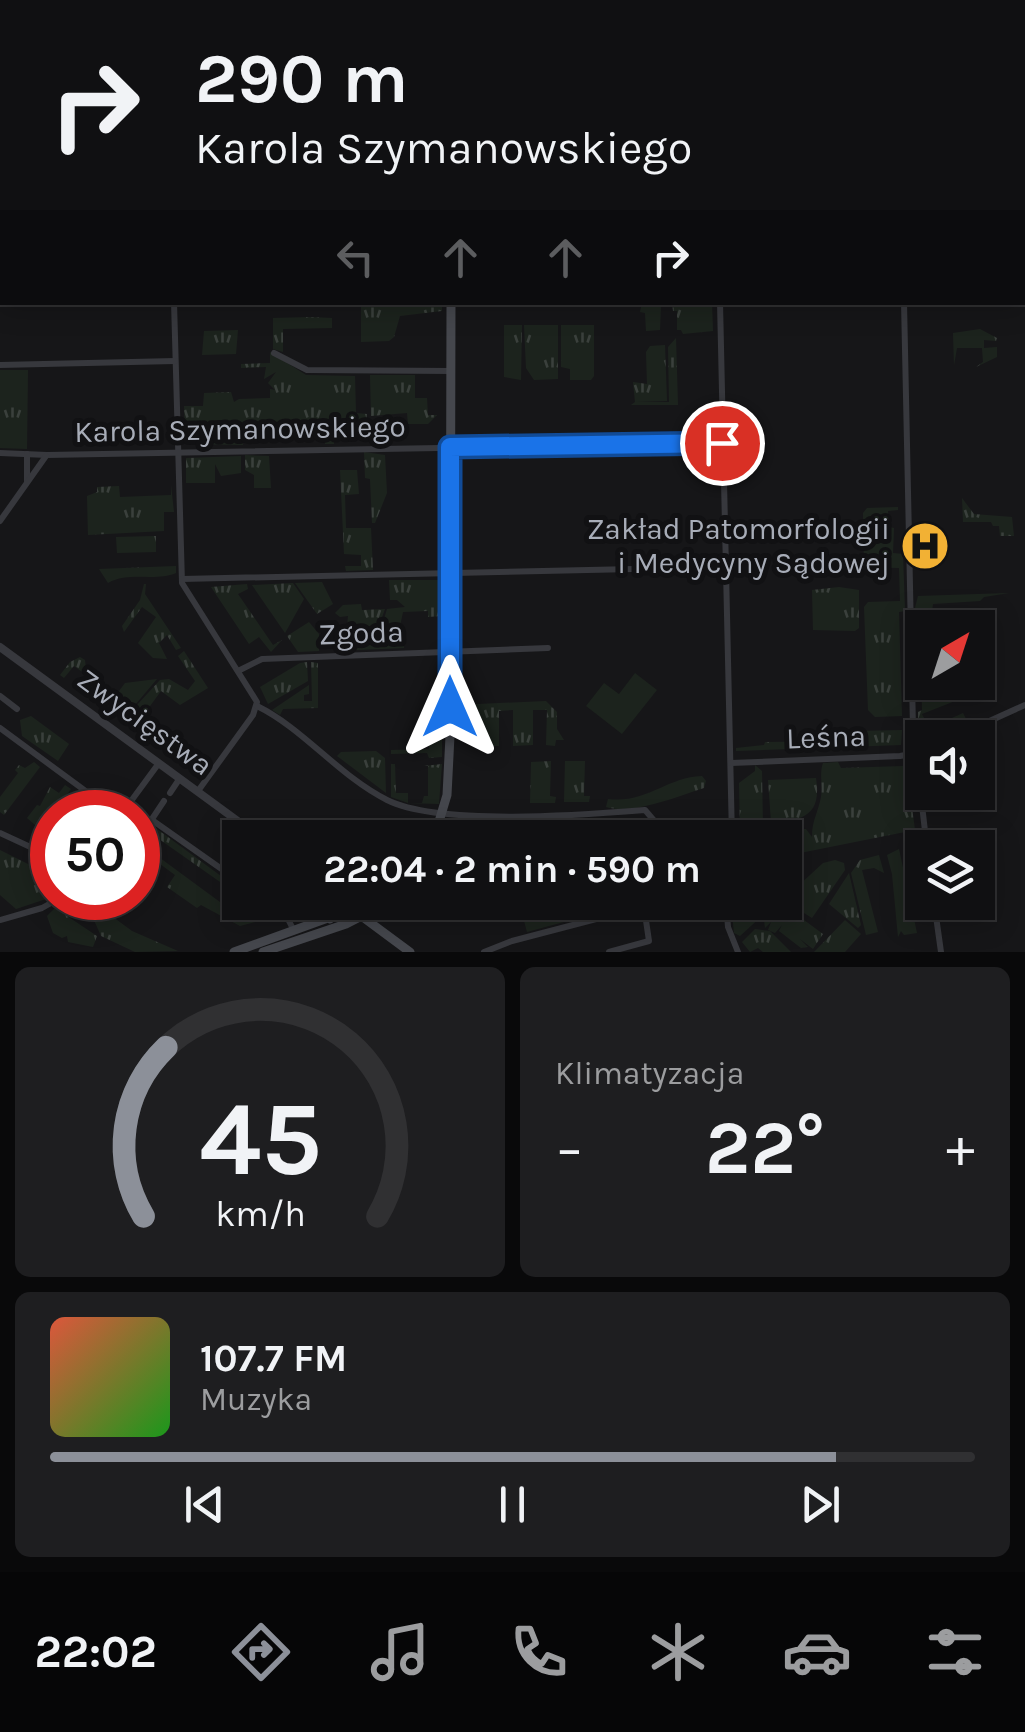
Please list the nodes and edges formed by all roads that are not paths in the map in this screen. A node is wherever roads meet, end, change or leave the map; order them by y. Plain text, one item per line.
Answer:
1 (174, 305) edge
2 (451, 305) edge
3 (720, 305) edge
4 (904, 305) edge
5 (274, 353) dead end
6 (175, 361) junction
7 (0, 365) edge
8 (450, 371) junction
9 (722, 443) junction
10 (450, 447) junction
11 (178, 452) junction
12 (0, 453) edge
13 (27, 454) junction
14 (46, 455) junction
15 (28, 482) junction
16 (0, 521) edge
17 (725, 567) junction
18 (450, 573) junction
19 (182, 579) junction
20 (0, 647) edge
21 (548, 648) dead end
22 (449, 654) junction
23 (238, 671) junction
24 (0, 696) edge
25 (1025, 704) edge
26 (256, 706) junction
27 (18, 709) dead end
28 (917, 720) edge
29 (991, 720) edge
30 (0, 728) edge
31 (905, 755) edge
32 (159, 763) junction
33 (731, 764) junction
34 (180, 778) junction
35 (84, 790) edge
36 (139, 790) edge
37 (198, 791) junction
38 (170, 793) dead end
39 (164, 801) dead end
40 (160, 807) edge
41 (445, 814) junction
42 (237, 820) edge
43 (443, 820) edge
44 (654, 820) edge
45 (732, 820) edge
46 (160, 826) edge
47 (0, 833) edge
48 (30, 846) edge
49 (222, 869) edge
50 (30, 911) edge
51 (0, 920) edge
52 (288, 920) edge
53 (327, 920) edge
54 (333, 920) edge
55 (376, 920) edge
56 (595, 920) edge
57 (646, 920) edge
58 (727, 920) edge
59 (936, 920) edge
60 (294, 932) junction
61 (234, 952) edge
62 (263, 952) edge
63 (410, 952) edge
64 (484, 952) edge
65 (608, 952) edge
66 (738, 952) edge
67 (940, 952) edge

1 - 6 street
2 - 8 main road
3 - 9 street
4 - 28 street
5 - 8 street
6 - 7 street
6 - 11 street
8 - 10 main road
9 - 10 street, Karola Szymanowskiego
9 - 17 street
10 - 11 street, Karola Szymanowskiego
10 - 18 main road
11 - 14 street, Karola Szymanowskiego
11 - 19 street
12 - 13 street, Karola Szymanowskiego
13 - 14 street, Karola Szymanowskiego
13 - 15 street
14 - 15 street
15 - 16 street
17 - 18 street
17 - 33 street
18 - 19 street
18 - 22 main road
19 - 23 street
20 - 32 street, Zwycięstwa
21 - 22 street, Zgoda
22 - 23 street, Zgoda
22 - 41 main road
23 - 26 street
24 - 27 street
25 - 29 street
26 - 37 street
26 - 41 street
30 - 35 street
31 - 33 street, Leśna
32 - 34 street, Zwycięstwa
32 - 36 street
33 - 45 street
34 - 37 street, Zwycięstwa
34 - 38 street
37 - 42 street, Zwycięstwa
39 - 40 street
41 - 43 main road
41 - 44 street
46 - 49 street
47 - 48 street
50 - 51 street
52 - 60 street
53 - 60 main road
54 - 62 main road
55 - 63 main road
56 - 64 street
57 - 65 street
58 - 66 street
59 - 67 street
60 - 61 main road

